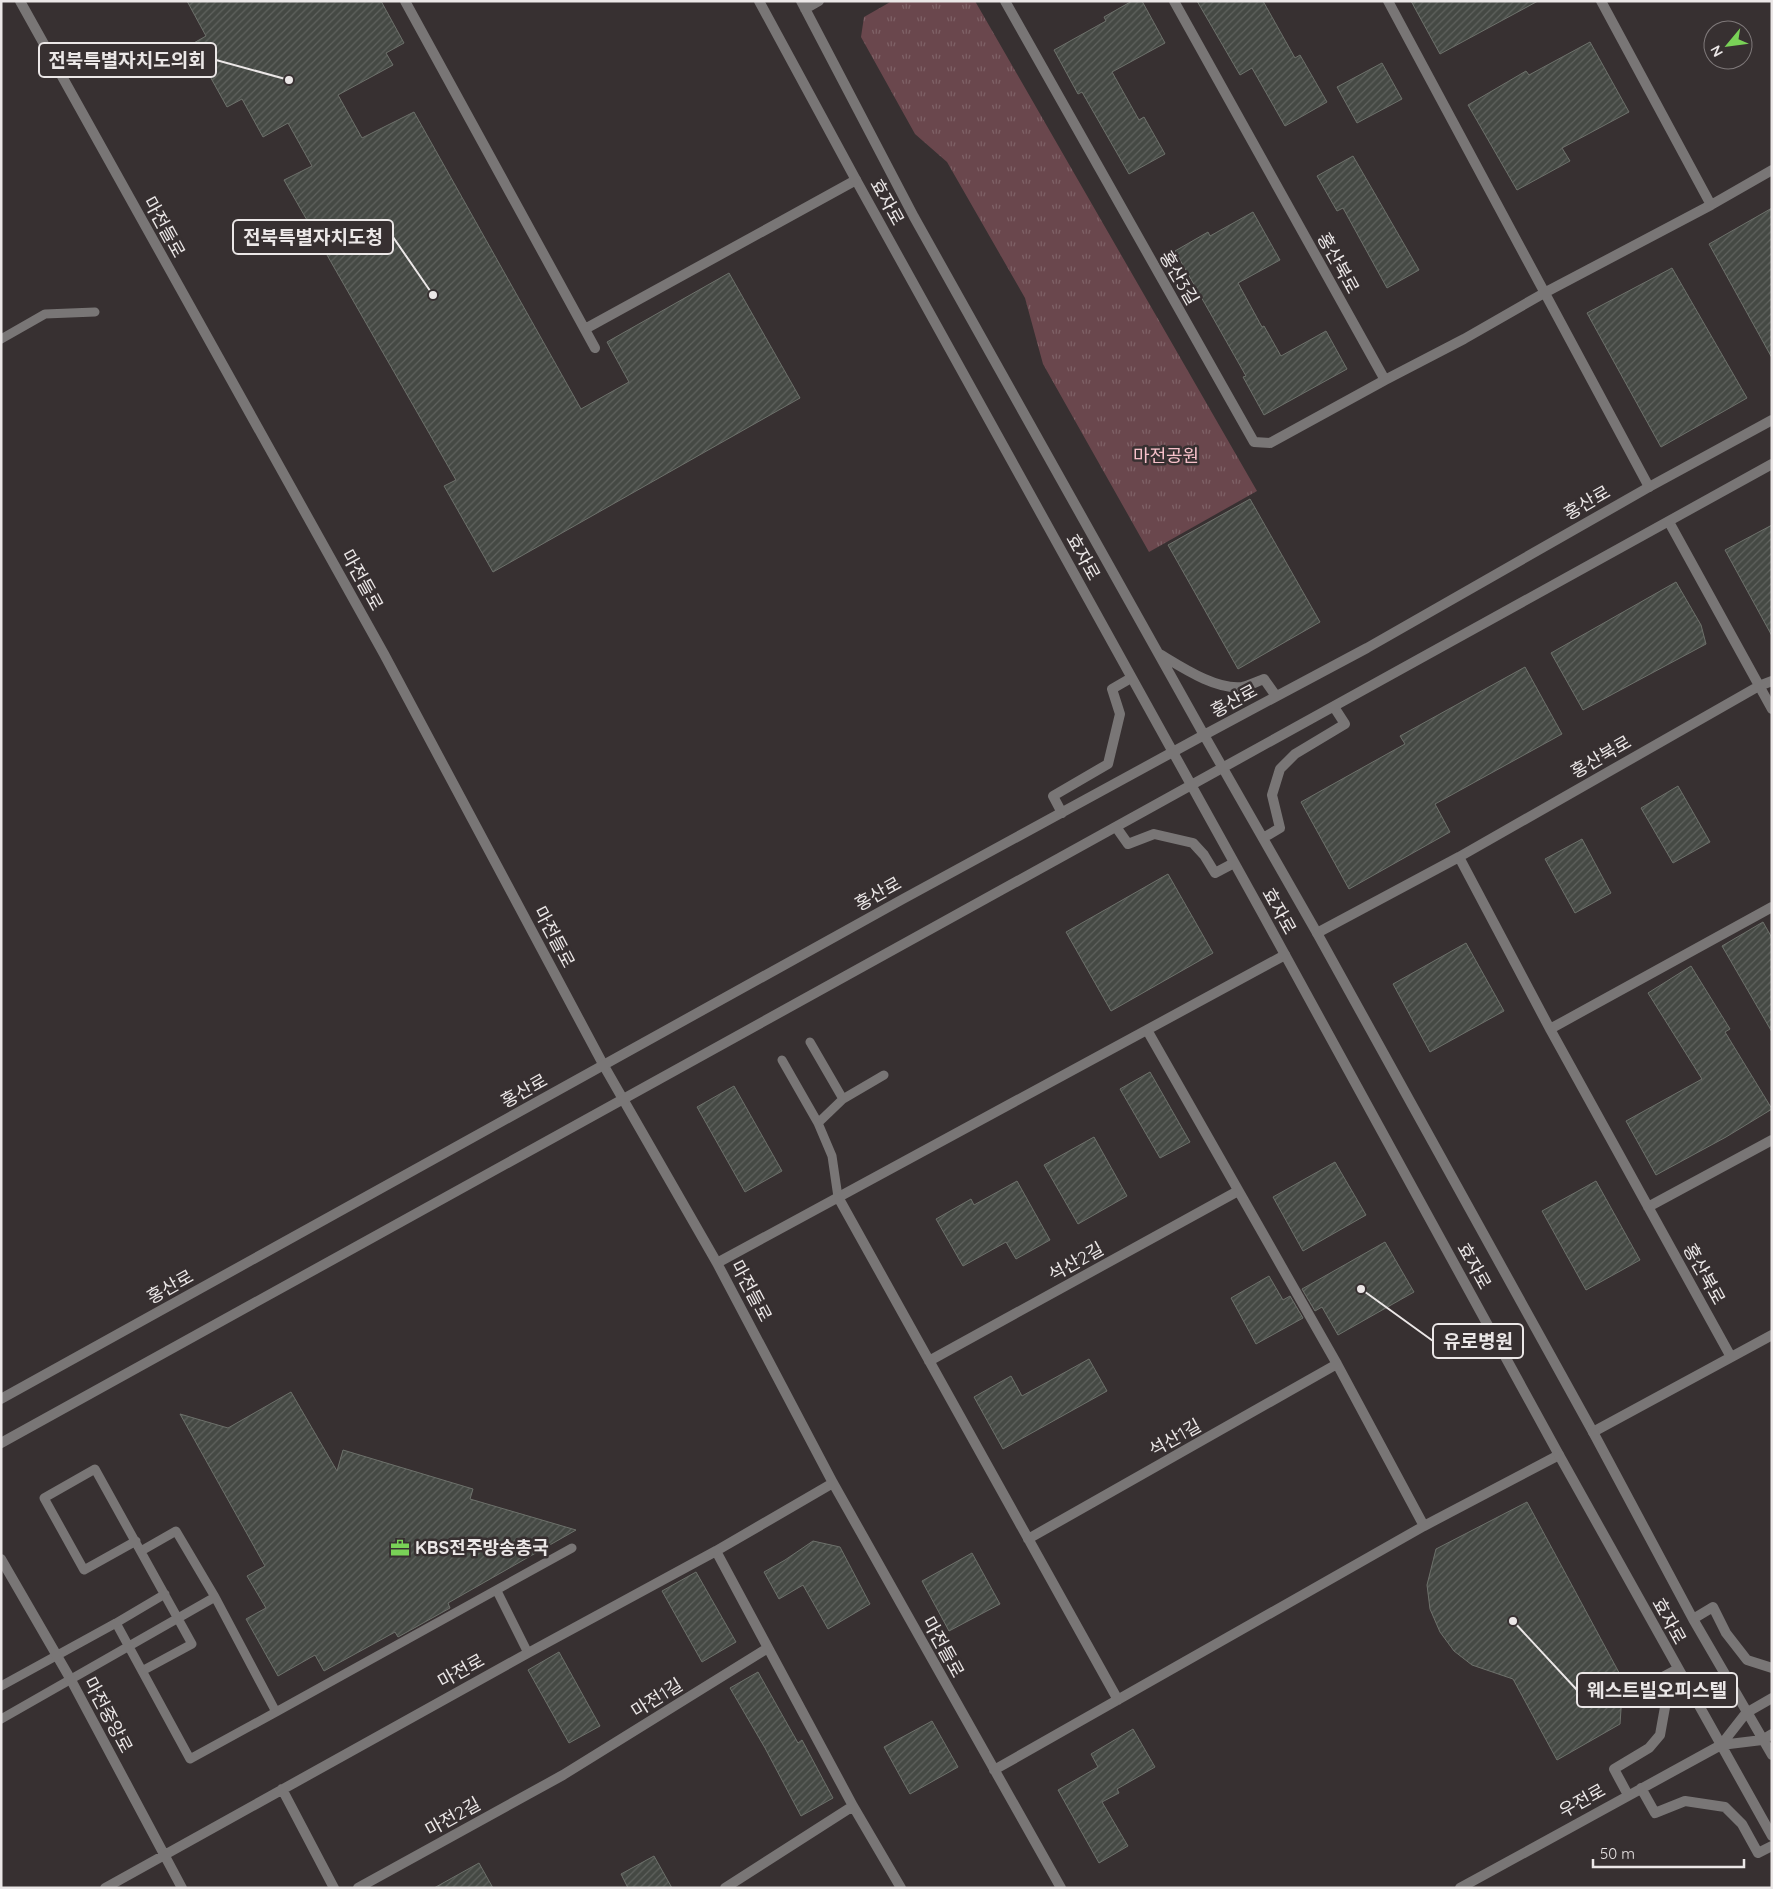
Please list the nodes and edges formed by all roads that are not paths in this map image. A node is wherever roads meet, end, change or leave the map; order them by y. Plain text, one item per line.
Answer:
1 (20, 1) edge
2 (405, 1) edge
3 (759, 1) edge
4 (819, 1) edge
5 (1005, 1) edge
6 (1174, 1) edge
7 (1388, 1) edge
8 (1601, 1) edge
9 (803, 5) edge
10 (1772, 170) edge
11 (856, 180) junction
12 (1712, 205) junction
13 (1546, 292) junction
14 (95, 312) dead end
15 (585, 329) junction
16 (1, 339) edge
17 (595, 348) dead end
18 (1385, 380) junction
19 (1772, 420) edge
20 (1772, 464) edge
21 (1649, 486) junction
22 (1669, 522) junction
23 (1158, 653) junction
24 (1131, 678) junction
25 (1772, 681) edge
26 (1759, 686) junction
27 (1276, 696) junction
28 (1334, 707) junction
29 (1772, 709) edge
30 (1204, 735) junction
31 (1172, 752) junction
32 (1223, 767) junction
33 (1191, 785) junction
34 (1062, 814) junction
35 (1116, 827) junction
36 (1263, 838) junction
37 (1459, 857) junction
38 (1234, 862) junction
39 (1772, 907) edge
40 (1317, 933) junction
41 (1285, 955) junction
42 (1550, 1029) junction
43 (1147, 1030) junction
44 (810, 1042) dead end
45 (782, 1060) dead end
46 (604, 1066) junction
47 (884, 1075) dead end
48 (623, 1099) junction
49 (843, 1100) junction
50 (818, 1123) junction
51 (1772, 1140) edge
52 (1238, 1191) junction
53 (838, 1197) junction
54 (1648, 1207) junction
55 (718, 1263) junction
56 (1772, 1335) edge
57 (1731, 1357) junction
58 (929, 1361) junction
59 (1338, 1364) junction
60 (1, 1399) edge
61 (1593, 1432) junction
62 (1, 1443) edge
63 (1559, 1455) junction
64 (833, 1483) junction
65 (1424, 1526) junction
66 (1028, 1539) junction
67 (136, 1541) junction
68 (572, 1548) dead end
69 (141, 1551) junction
70 (716, 1551) junction
71 (1, 1559) edge
72 (497, 1591) junction
73 (165, 1594) junction
74 (215, 1598) junction
75 (178, 1618) junction
76 (1693, 1619) junction
77 (116, 1623) junction
78 (128, 1646) junction
79 (768, 1648) junction
80 (528, 1653) junction
81 (56, 1656) junction
82 (1772, 1668) edge
83 (1678, 1669) junction
84 (142, 1671) junction
85 (71, 1680) junction
86 (1, 1686) edge
87 (1772, 1698) edge
88 (1118, 1700) junction
89 (276, 1712) junction
90 (1746, 1713) junction
91 (1, 1719) edge
92 (1767, 1737) edge
93 (1721, 1745) junction
94 (1772, 1755) edge
95 (994, 1770) junction
96 (563, 1775) joint
97 (1641, 1788) junction
98 (282, 1789) junction
99 (1628, 1795) junction
100 (853, 1806) junction
101 (1772, 1836) edge
102 (1772, 1846) edge
103 (164, 1855) junction
104 (105, 1888) edge
105 (182, 1888) edge
106 (334, 1888) edge
107 (358, 1888) edge
108 (726, 1888) edge
109 (901, 1888) edge
110 (1061, 1888) edge
111 (1460, 1888) edge

1 - 46 street, 마전들로
2 - 15 street
3 - 11 street, 효자로
4 - 9 street
5 - 18 street, 홍산3길
6 - 18 street, 홍산북로
7 - 13 street
8 - 12 street
9 - 23 street, 효자로
10 - 12 street
11 - 15 street
11 - 24 street, 효자로
12 - 13 street
13 - 18 street
13 - 21 street
14 - 16 lane
15 - 17 street
19 - 21 street, 홍산로
20 - 22 street
21 - 27 street, 홍산로
22 - 26 street
22 - 28 street
23 - 27 street
23 - 30 street, 효자로
24 - 31 street, 효자로
24 - 34 street
25 - 26 street, 홍산북로
26 - 29 street
26 - 37 street, 홍산북로
27 - 30 street, 홍산로
28 - 32 street
28 - 36 street
30 - 31 street, 홍산로
30 - 32 street, 효자로
31 - 33 street, 효자로
31 - 34 street, 홍산로
32 - 33 street
32 - 36 street, 효자로
33 - 35 street
33 - 38 street, 효자로
34 - 46 street, 홍산로
35 - 38 street
35 - 48 street
36 - 40 street, 효자로
37 - 40 street, 홍산북로
37 - 42 street, 홍산북로
38 - 41 street, 효자로
39 - 42 street
40 - 61 street, 효자로
41 - 43 street
41 - 63 street, 효자로
42 - 54 street, 홍산북로
43 - 52 street
43 - 53 street
44 - 49 lane
45 - 50 lane
46 - 48 street, 마전들로
46 - 60 street, 홍산로
47 - 49 lane
48 - 55 street, 마전들로
48 - 62 street
49 - 50 lane
50 - 53 lane
51 - 54 street
52 - 58 street, 석산2길
52 - 59 street
53 - 55 street
53 - 58 street
54 - 57 street, 홍산북로
55 - 64 street, 마전들로
56 - 57 street
57 - 61 street
58 - 66 street
59 - 65 street
59 - 66 street, 석산1길
61 - 76 street, 효자로
63 - 65 street
63 - 83 street, 효자로
64 - 70 street, 마전로
64 - 95 street, 마전들로
65 - 88 street
66 - 88 street
67 - 67 lane
67 - 69 lane
68 - 72 lane
69 - 73 lane
69 - 74 lane
70 - 79 street
70 - 80 street, 마전로
71 - 81 street, 마전중앙로
72 - 80 lane
72 - 89 lane
73 - 75 lane
73 - 77 lane
74 - 75 lane
74 - 89 lane
75 - 78 lane
75 - 84 lane
76 - 82 street
76 - 90 street, 효자로
77 - 78 lane
77 - 81 lane
78 - 84 lane
78 - 85 lane
79 - 96 street, 마전1길
79 - 100 street
80 - 98 street, 마전로
81 - 85 street, 마전중앙로
81 - 86 lane
83 - 93 street, 효자로
83 - 99 street
84 - 89 lane
85 - 91 lane
85 - 103 street, 마전중앙로
87 - 90 street, 우전로
88 - 95 street
90 - 92 street, 효자로
90 - 93 street, 우전로
92 - 93 street, 우전로
92 - 94 street, 효자로
93 - 97 street, 우전로
93 - 101 street, 효자로
95 - 110 street, 마전들로
96 - 107 street, 마전2길
97 - 99 street, 우전로
97 - 102 street
98 - 103 street, 마전로
98 - 106 street
99 - 111 street, 우전로
100 - 108 street
100 - 109 street
103 - 104 street, 마전로
103 - 105 street, 마전중앙로

